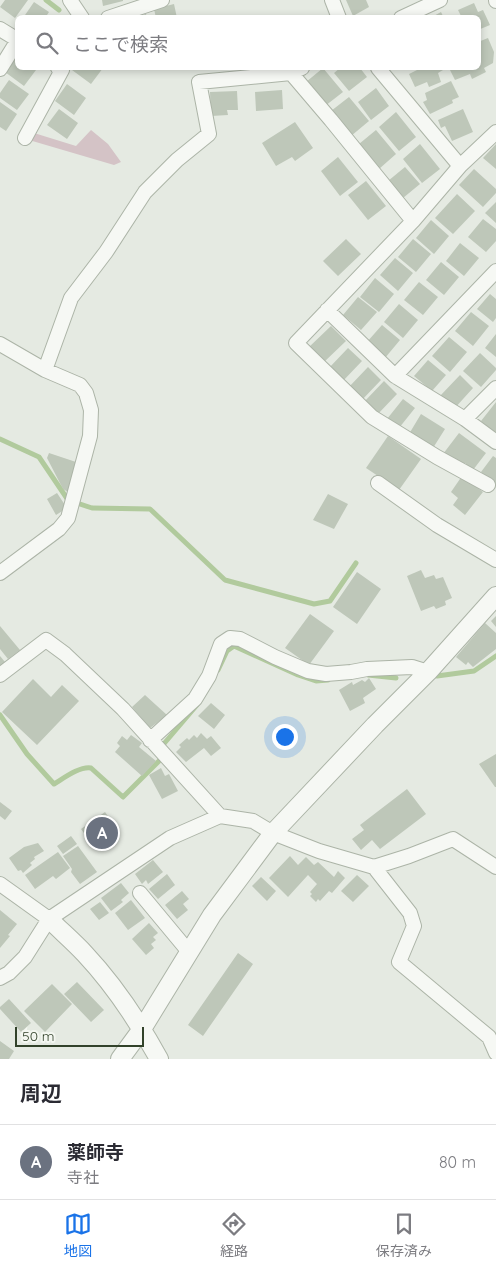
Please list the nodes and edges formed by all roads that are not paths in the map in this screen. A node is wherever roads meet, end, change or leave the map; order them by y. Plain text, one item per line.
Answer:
1 (70, 0) edge
2 (162, 0) edge
3 (332, 0) edge
4 (440, 0) edge
5 (80, 15) edge
6 (117, 15) edge
7 (338, 15) edge
8 (408, 15) edge
9 (0, 28) edge
10 (15, 38) edge
11 (15, 45) edge
12 (0, 69) edge
13 (60, 70) edge
14 (297, 70) edge
15 (380, 70) edge
16 (496, 132) edge
17 (25, 138) dead end
18 (460, 166) junction
19 (412, 221) junction
20 (496, 272) edge
21 (327, 310) junction
22 (0, 344) edge
23 (45, 370) junction
24 (395, 376) junction
25 (496, 388) edge
26 (465, 419) junction
27 (496, 442) edge
28 (378, 483) dead end
29 (488, 485) dead end
30 (496, 560) edge
31 (0, 572) edge
32 (496, 596) edge
33 (428, 672) junction
34 (0, 674) edge
35 (150, 740) junction
36 (220, 816) junction
37 (273, 833) junction
38 (374, 867) junction
39 (496, 867) edge
40 (0, 884) edge
41 (140, 893) dead end
42 (49, 919) junction
43 (189, 952) junction
44 (0, 978) edge
45 (142, 1029) junction
46 (496, 1053) edge
47 (120, 1059) edge
48 (159, 1059) edge

1 - 5 street
2 - 6 street
3 - 7 street
4 - 8 street
9 - 10 street
11 - 12 street
13 - 17 street
14 - 19 street
14 - 23 street
15 - 18 street
16 - 18 street
18 - 19 street
19 - 21 street
20 - 24 street
21 - 24 street
21 - 29 street
22 - 23 street
23 - 31 street
24 - 26 street
25 - 26 street
26 - 27 street
28 - 30 street
32 - 33 street
33 - 35 street
33 - 37 street
34 - 35 street
35 - 36 street
36 - 37 street
36 - 42 street
37 - 38 street
37 - 43 street
38 - 39 street
38 - 46 street
40 - 42 street
41 - 43 street
42 - 44 street
42 - 45 street
43 - 45 street
45 - 47 street
45 - 48 street

